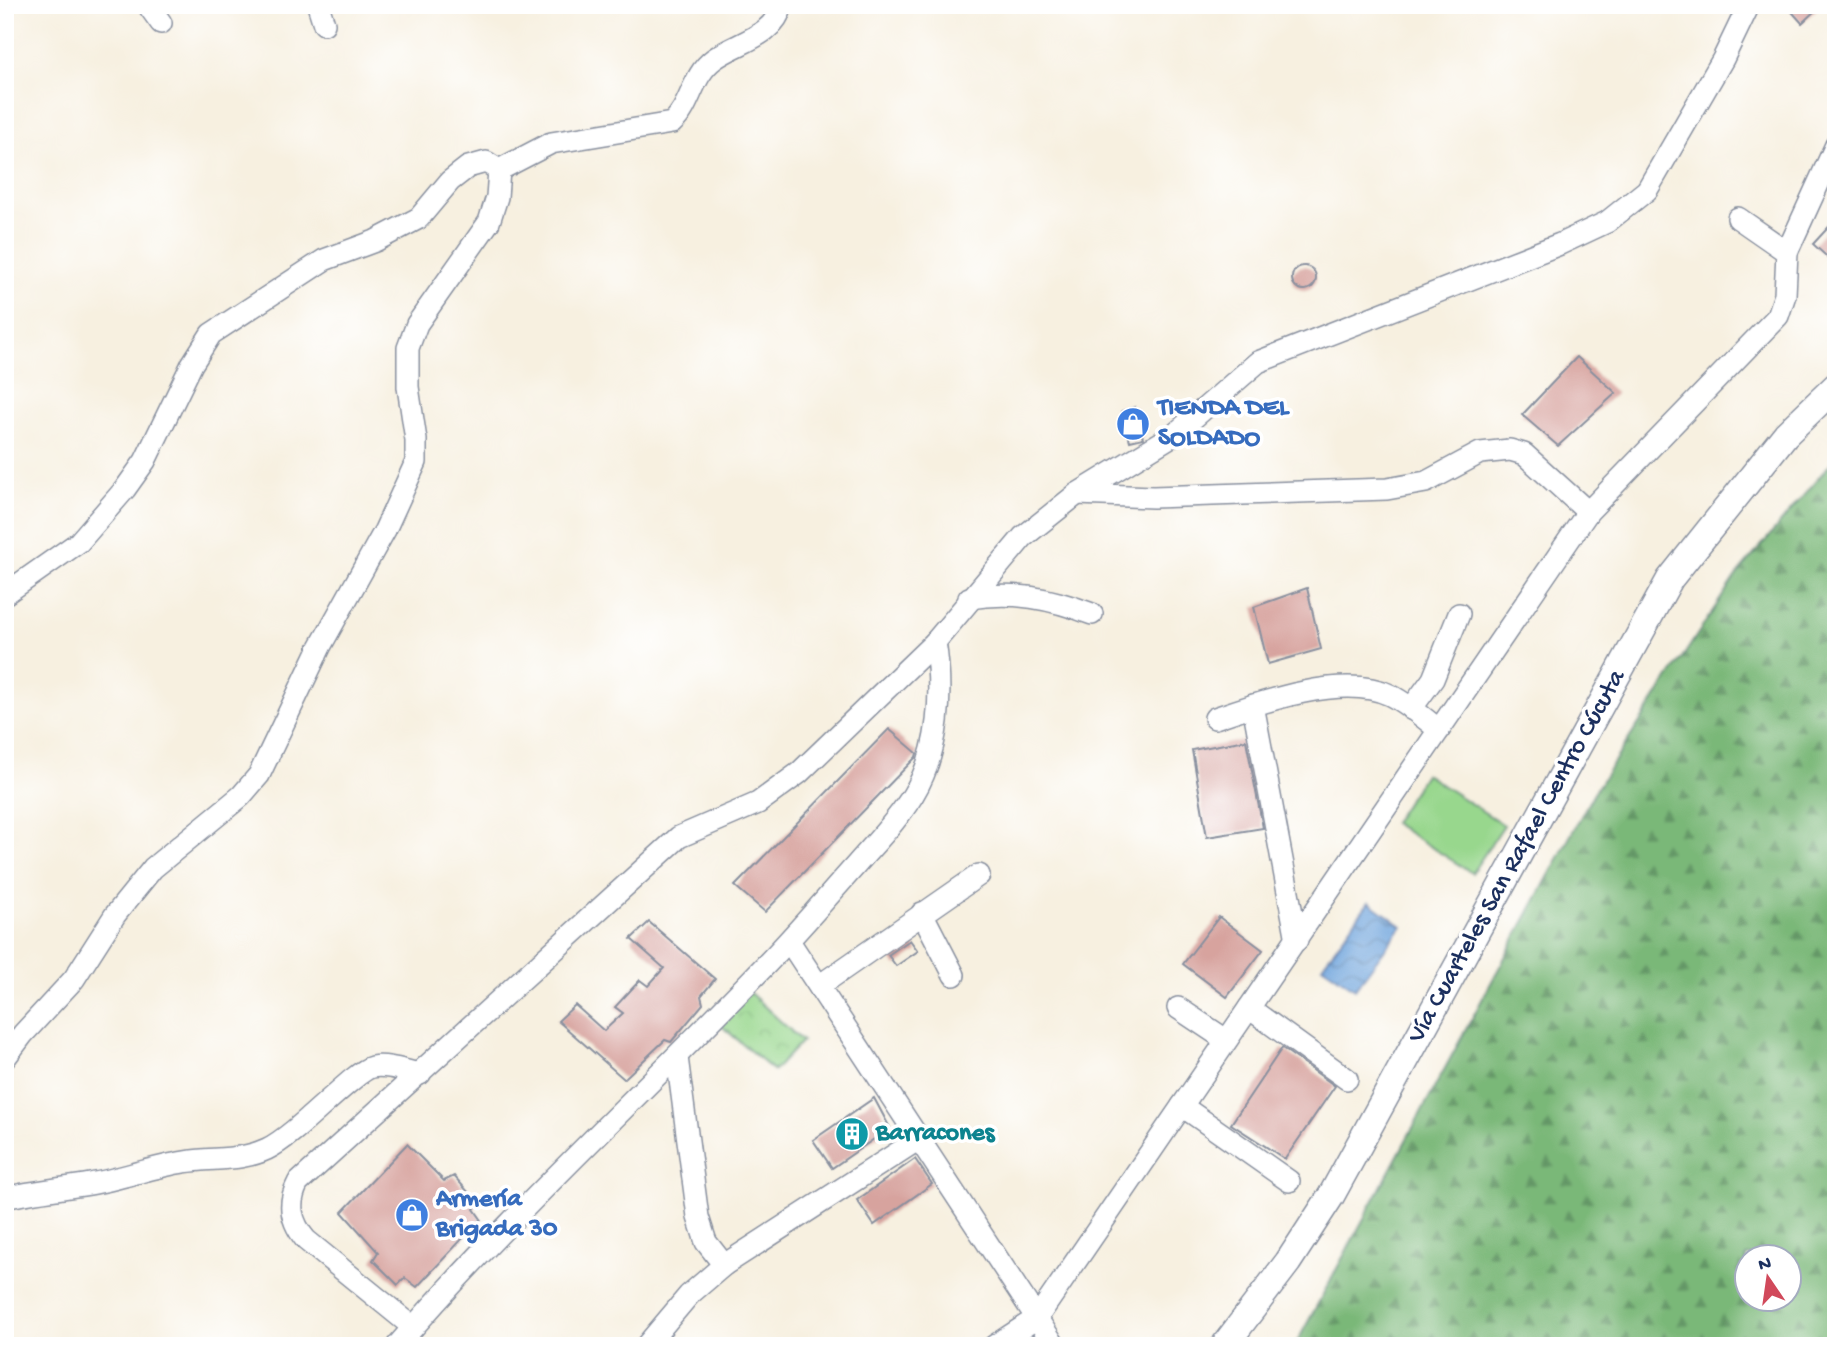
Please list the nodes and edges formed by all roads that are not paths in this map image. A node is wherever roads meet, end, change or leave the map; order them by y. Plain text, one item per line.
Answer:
1 (149, 5) edge
2 (782, 5) edge
3 (1749, 5) edge
4 (161, 23) dead end
5 (1836, 145) edge
6 (499, 170) junction
7 (1738, 218) dead end
8 (1787, 252) junction
9 (1836, 386) edge
10 (1077, 494) junction
11 (1588, 512) junction
12 (5, 594) edge
13 (969, 598) junction
14 (1092, 614) dead end
15 (1459, 614) dead end
16 (935, 642) junction
17 (1253, 705) junction
18 (1411, 709) junction
19 (1215, 718) dead end
20 (1439, 730) junction
21 (979, 875) dead end
22 (922, 913) junction
23 (1297, 940) junction
24 (789, 941) junction
25 (954, 975) dead end
26 (819, 986) junction
27 (1178, 1008) dead end
28 (1249, 1008) junction
29 (1226, 1040) junction
30 (677, 1057) junction
31 (5, 1058) edge
32 (420, 1074) junction
33 (1347, 1079) dead end
34 (1182, 1106) junction
35 (919, 1139) junction
36 (1289, 1181) dead end
37 (5, 1198) edge
38 (724, 1265) junction
39 (1037, 1318) junction
40 (413, 1327) junction
41 (397, 1346) edge
42 (646, 1346) edge
43 (994, 1346) edge
44 (1055, 1346) edge
45 (1224, 1346) edge

1 - 4 street
2 - 6 street
3 - 10 street
5 - 8 street
6 - 12 street
6 - 31 street
7 - 8 street
8 - 11 street
9 - 45 main road, Vía Cuarteles San Rafael Centro Cúcuta
10 - 11 street
10 - 13 street
11 - 20 street
13 - 14 street
13 - 16 street
15 - 18 street
16 - 24 street
16 - 32 street
17 - 18 street
17 - 19 street
17 - 23 street
18 - 20 street
20 - 23 street
21 - 22 street
22 - 25 street
22 - 26 street
23 - 28 street
24 - 26 street
24 - 30 street
26 - 35 street
27 - 29 street
28 - 29 street
28 - 33 street
29 - 34 street
30 - 38 street
30 - 40 street
32 - 37 street
32 - 40 street
34 - 36 street
34 - 39 street
35 - 38 street
35 - 39 street
38 - 42 street
39 - 43 street
39 - 44 street
40 - 41 street

